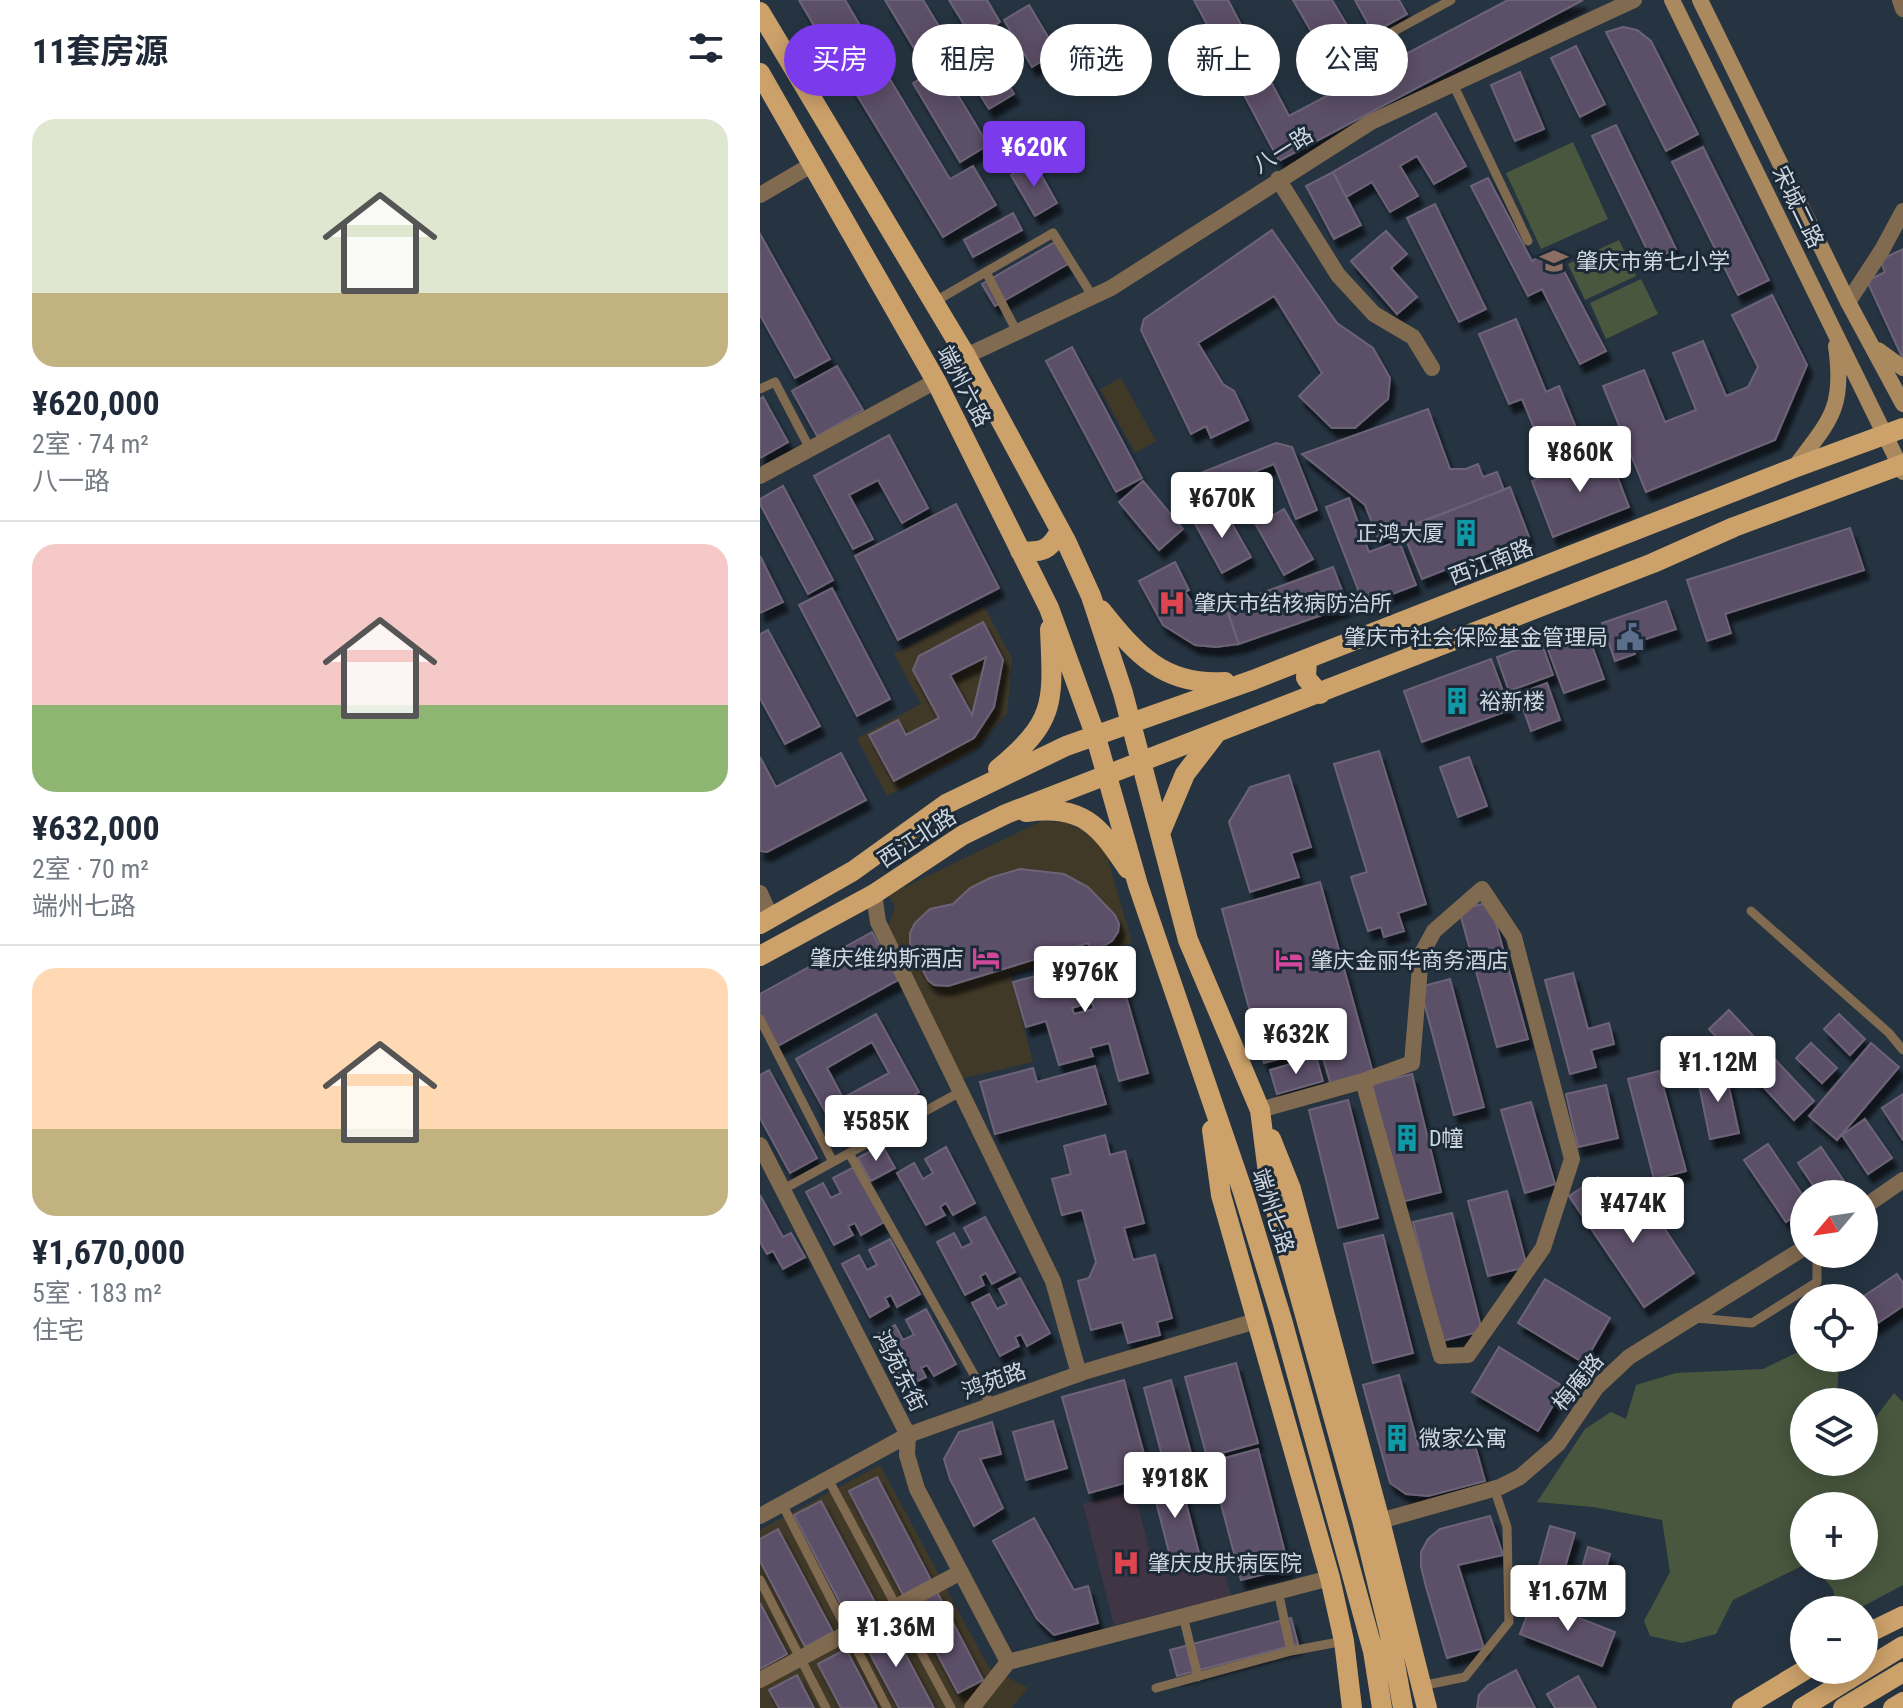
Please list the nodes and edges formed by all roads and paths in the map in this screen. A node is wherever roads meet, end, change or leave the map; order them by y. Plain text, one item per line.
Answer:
1 (1451, 0) edge
2 (1634, 0) edge
3 (1672, 0) edge
4 (1700, 0) edge
5 (1900, 0) edge
6 (1903, 9) edge
7 (760, 12) edge
8 (1407, 24) edge
9 (760, 73) edge
10 (1453, 84) junction
11 (813, 164) junction
12 (1278, 179) junction
13 (760, 195) edge
14 (1903, 211) edge
15 (1528, 241) dead end
16 (986, 272) junction
17 (1093, 297) junction
18 (934, 302) junction
19 (1848, 302) junction
20 (1833, 329) junction
21 (1017, 332) junction
22 (1871, 344) junction
23 (966, 356) junction
24 (1432, 368) dead end
25 (1903, 368) edge
26 (936, 381) junction
27 (760, 389) edge
28 (1903, 404) edge
29 (1894, 432) edge
30 (810, 449) junction
31 (1902, 467) edge
32 (1794, 468) junction
33 (760, 476) edge
34 (1722, 496) junction
35 (1734, 527) junction
36 (1060, 531) junction
37 (1020, 551) junction
38 (1091, 596) junction
39 (1049, 608) junction
40 (1307, 659) junction
41 (1253, 680) junction
42 (1320, 694) junction
43 (1131, 722) junction
44 (1095, 734) junction
45 (1215, 735) junction
46 (1141, 761) junction
47 (1107, 773) junction
48 (976, 787) junction
49 (946, 804) junction
50 (1006, 814) junction
51 (1161, 831) junction
52 (963, 835) junction
53 (1138, 885) junction
54 (760, 893) edge
55 (874, 894) junction
56 (1751, 911) dead end
57 (766, 921) edge
58 (760, 956) edge
59 (760, 1019) edge
60 (1903, 1050) edge
61 (1363, 1081) junction
62 (1206, 1087) junction
63 (960, 1092) junction
64 (1260, 1110) junction
65 (760, 1145) edge
66 (849, 1153) junction
67 (833, 1162) junction
68 (1903, 1180) edge
69 (782, 1190) junction
70 (1878, 1197) edge
71 (1790, 1257) edge
72 (1817, 1268) edge
73 (1692, 1318) junction
74 (1256, 1321) junction
75 (1079, 1374) junction
76 (991, 1405) junction
77 (908, 1435) junction
78 (828, 1479) junction
79 (1494, 1488) junction
80 (782, 1504) junction
81 (760, 1516) edge
82 (1380, 1521) junction
83 (961, 1572) junction
84 (1330, 1578) junction
85 (760, 1580) edge
86 (1278, 1591) junction
87 (896, 1606) junction
88 (1183, 1616) junction
89 (1903, 1616) edge
90 (1878, 1628) edge
91 (848, 1632) junction
92 (1344, 1641) junction
93 (1903, 1646) edge
94 (1291, 1651) junction
95 (800, 1658) junction
96 (1008, 1662) junction
97 (1902, 1672) edge
98 (1198, 1677) junction
99 (1790, 1679) edge
100 (760, 1680) edge
101 (1421, 1686) junction
102 (1156, 1688) dead end
103 (1903, 1702) edge
104 (826, 1708) edge
105 (887, 1708) edge
106 (951, 1708) edge
107 (972, 1708) edge
108 (1352, 1708) edge
109 (1382, 1708) edge
110 (1403, 1708) edge
111 (1427, 1708) edge
112 (1742, 1708) edge
113 (1802, 1708) edge
114 (1843, 1708) edge
115 (1893, 1708) edge

1 - 8 lane
2 - 10 street, 八一路
3 - 20 main road, 宋城二路
4 - 19 main road, 宋城二路
5 - 6 street
7 - 18 main road, 端州六路
9 - 11 main road, 端州六路
10 - 12 street, 八一路
10 - 15 lane
11 - 13 street
11 - 26 main road, 端州六路
12 - 17 street, 八一路
12 - 24 street
14 - 19 street
16 - 17 lane
16 - 18 lane
16 - 21 lane
17 - 21 street, 八一路
18 - 23 main road, 端州六路
19 - 22 main road, 宋城二路
20 - 29 main road, 宋城二路
20 - 32 main road
21 - 23 street, 八一路
22 - 25 main road
22 - 28 main road, 宋城二路
23 - 36 main road, 端州六路
26 - 30 street
26 - 37 main road, 端州六路
27 - 30 lane
29 - 31 main road, 宋城二路
29 - 32 main road, 西江南路
30 - 33 street
31 - 35 main road
32 - 34 main road, 西江南路
34 - 35 main road
34 - 40 main road, 西江南路
35 - 42 main road
36 - 37 main road
36 - 38 main road, 端州六路
37 - 39 main road, 端州六路
38 - 41 main road
38 - 43 main road, 端州七路
39 - 44 main road, 端州六路
39 - 48 main road
40 - 41 main road, 西江南路
40 - 42 main road
41 - 43 main road, 西江南路
42 - 45 main road
43 - 44 main road, 西江南路
43 - 46 main road, 端州七路
44 - 47 main road, 端州七路
44 - 48 main road, 西江北路
45 - 46 main road
45 - 51 main road
46 - 47 main road
46 - 51 main road, 端州七路
47 - 50 main road, 西江北路
47 - 53 main road, 端州七路
48 - 49 main road, 西江北路
49 - 52 main road
49 - 57 main road, 西江北路
50 - 52 main road, 西江北路
50 - 53 main road
51 - 64 main road, 端州七路
52 - 55 main road, 西江北路
53 - 62 main road, 端州七路
54 - 57 street
55 - 58 main road, 西江北路
55 - 63 street
56 - 60 lane
59 - 67 lane
61 - 61 street
61 - 64 street
62 - 74 main road
62 - 109 main road, 端州七路
63 - 66 lane
63 - 75 street
64 - 82 main road
64 - 110 main road, 端州七路
65 - 69 street, 鸿苑东街
66 - 67 lane
66 - 76 lane
67 - 69 lane
68 - 70 street
69 - 77 street, 鸿苑东街
71 - 73 street, 梅庵路
72 - 73 lane
73 - 79 street, 梅庵路
74 - 75 street, 鸿苑路
74 - 84 main road
75 - 76 street, 鸿苑路
76 - 77 street, 鸿苑路
77 - 78 street, 鸿苑路
77 - 83 street, 鸿苑东街
78 - 80 street, 鸿苑路
78 - 87 lane
79 - 82 street, 梅庵路
79 - 101 lane
80 - 81 street, 鸿苑路
80 - 91 lane
82 - 101 main road
83 - 87 street
83 - 96 street, 鸿苑东街
84 - 86 street
84 - 92 main road
85 - 95 lane
86 - 88 street
86 - 94 lane
87 - 91 street
87 - 106 lane
88 - 96 street
88 - 98 lane
89 - 90 main road
91 - 95 street
91 - 105 lane
92 - 94 lane
92 - 108 main road
93 - 113 main road
94 - 98 lane
95 - 100 street
95 - 104 lane
96 - 107 street
97 - 114 main road
98 - 102 lane
99 - 112 main road
101 - 111 main road
103 - 115 main road

